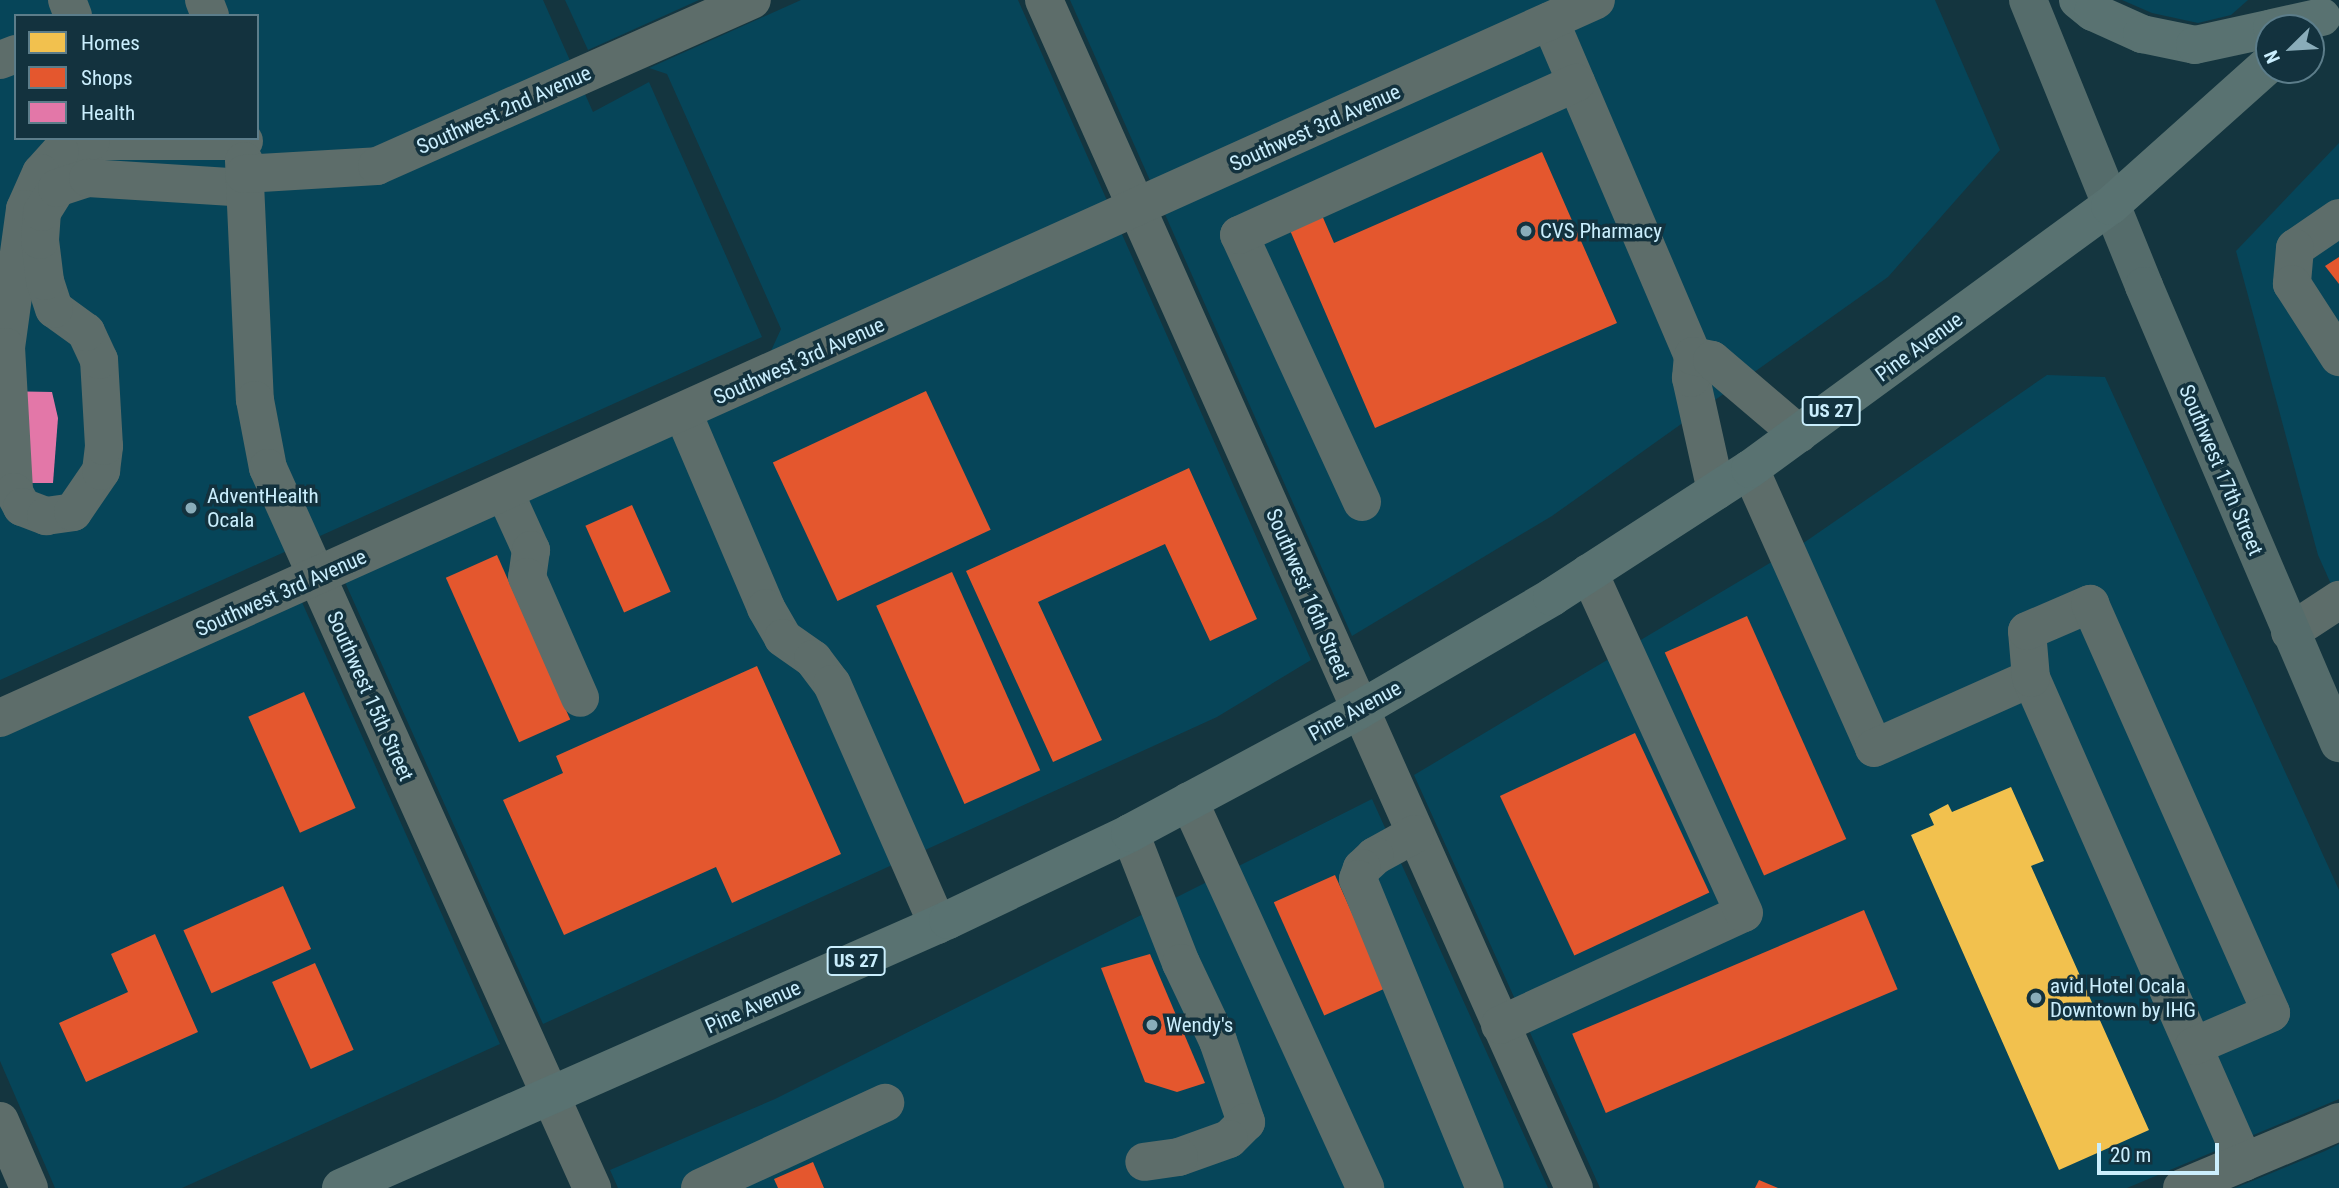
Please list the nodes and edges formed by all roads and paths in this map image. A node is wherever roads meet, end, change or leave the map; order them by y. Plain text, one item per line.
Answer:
1 (752, 0) edge
2 (1044, 0) edge
3 (1596, 0) edge
4 (2028, 0) edge
5 (2078, 0) edge
6 (1550, 21) junction
7 (2255, 31) edge
8 (2255, 77) edge
9 (1576, 83) junction
10 (244, 160) edge
11 (2110, 206) junction
12 (1136, 209) junction
13 (2339, 218) edge
14 (1693, 356) junction
15 (2339, 357) edge
16 (683, 413) junction
17 (1799, 434) junction
18 (1750, 469) junction
19 (1716, 491) junction
20 (505, 493) junction
21 (1362, 502) dead end
22 (1589, 573) junction
23 (317, 577) junction
24 (2339, 600) edge
25 (2290, 632) junction
26 (2031, 678) junction
27 (580, 698) dead end
28 (1359, 710) junction
29 (0, 718) edge
30 (2337, 744) edge
31 (1189, 802) junction
32 (1130, 833) junction
33 (1415, 834) junction
34 (938, 925) junction
35 (1500, 1025) junction
36 (2194, 1046) junction
37 (550, 1097) junction
38 (885, 1103) dead end
39 (0, 1121) edge
40 (2339, 1122) edge
41 (1144, 1162) dead end
42 (2244, 1162) junction
43 (719, 1184) edge
44 (1567, 1186) edge
45 (29, 1188) edge
46 (341, 1188) edge
47 (592, 1188) edge
48 (1366, 1188) edge
49 (1485, 1188) edge
50 (2182, 1188) edge

1 - 10 street, Southwest 2nd Avenue
2 - 12 street, Southwest 16th Street
3 - 6 street, Southwest 3rd Avenue
4 - 11 main road, Southwest 17th Street
5 - 7 highway
6 - 9 street
6 - 12 street, Southwest 3rd Avenue
8 - 11 highway, Pine Avenue / US 27
9 - 14 street
9 - 21 street
10 - 10 street
10 - 23 street, Southwest 15th Street
11 - 17 highway, Pine Avenue / US 27
11 - 25 main road, Southwest 17th Street
12 - 16 street, Southwest 3rd Avenue
12 - 28 street, Southwest 16th Street
13 - 15 street
14 - 17 street
14 - 19 street
16 - 20 street, Southwest 3rd Avenue
16 - 34 street
17 - 18 highway, Pine Avenue / US 27
18 - 19 highway, Pine Avenue / US 27
18 - 26 street
19 - 22 highway, Pine Avenue / US 27
20 - 23 street, Southwest 3rd Avenue
20 - 27 street
22 - 28 highway, Pine Avenue / US 27
22 - 35 street
23 - 29 street, Southwest 3rd Avenue
23 - 37 street, Southwest 15th Street
24 - 25 street
25 - 30 main road, Southwest 17th Street
26 - 36 street
26 - 36 street
28 - 31 highway, Pine Avenue / US 27
28 - 33 street, Southwest 16th Street
31 - 32 highway, Pine Avenue / US 27
31 - 48 street
32 - 34 highway, Pine Avenue / US 27
32 - 41 street
33 - 35 street, Southwest 16th Street
33 - 49 street
34 - 37 highway, Pine Avenue / US 27
35 - 44 street, Southwest 16th Street
36 - 42 street
37 - 46 highway, Pine Avenue / US 27
37 - 47 street, Southwest 15th Street
38 - 43 street
39 - 45 street
40 - 42 street
42 - 50 street

